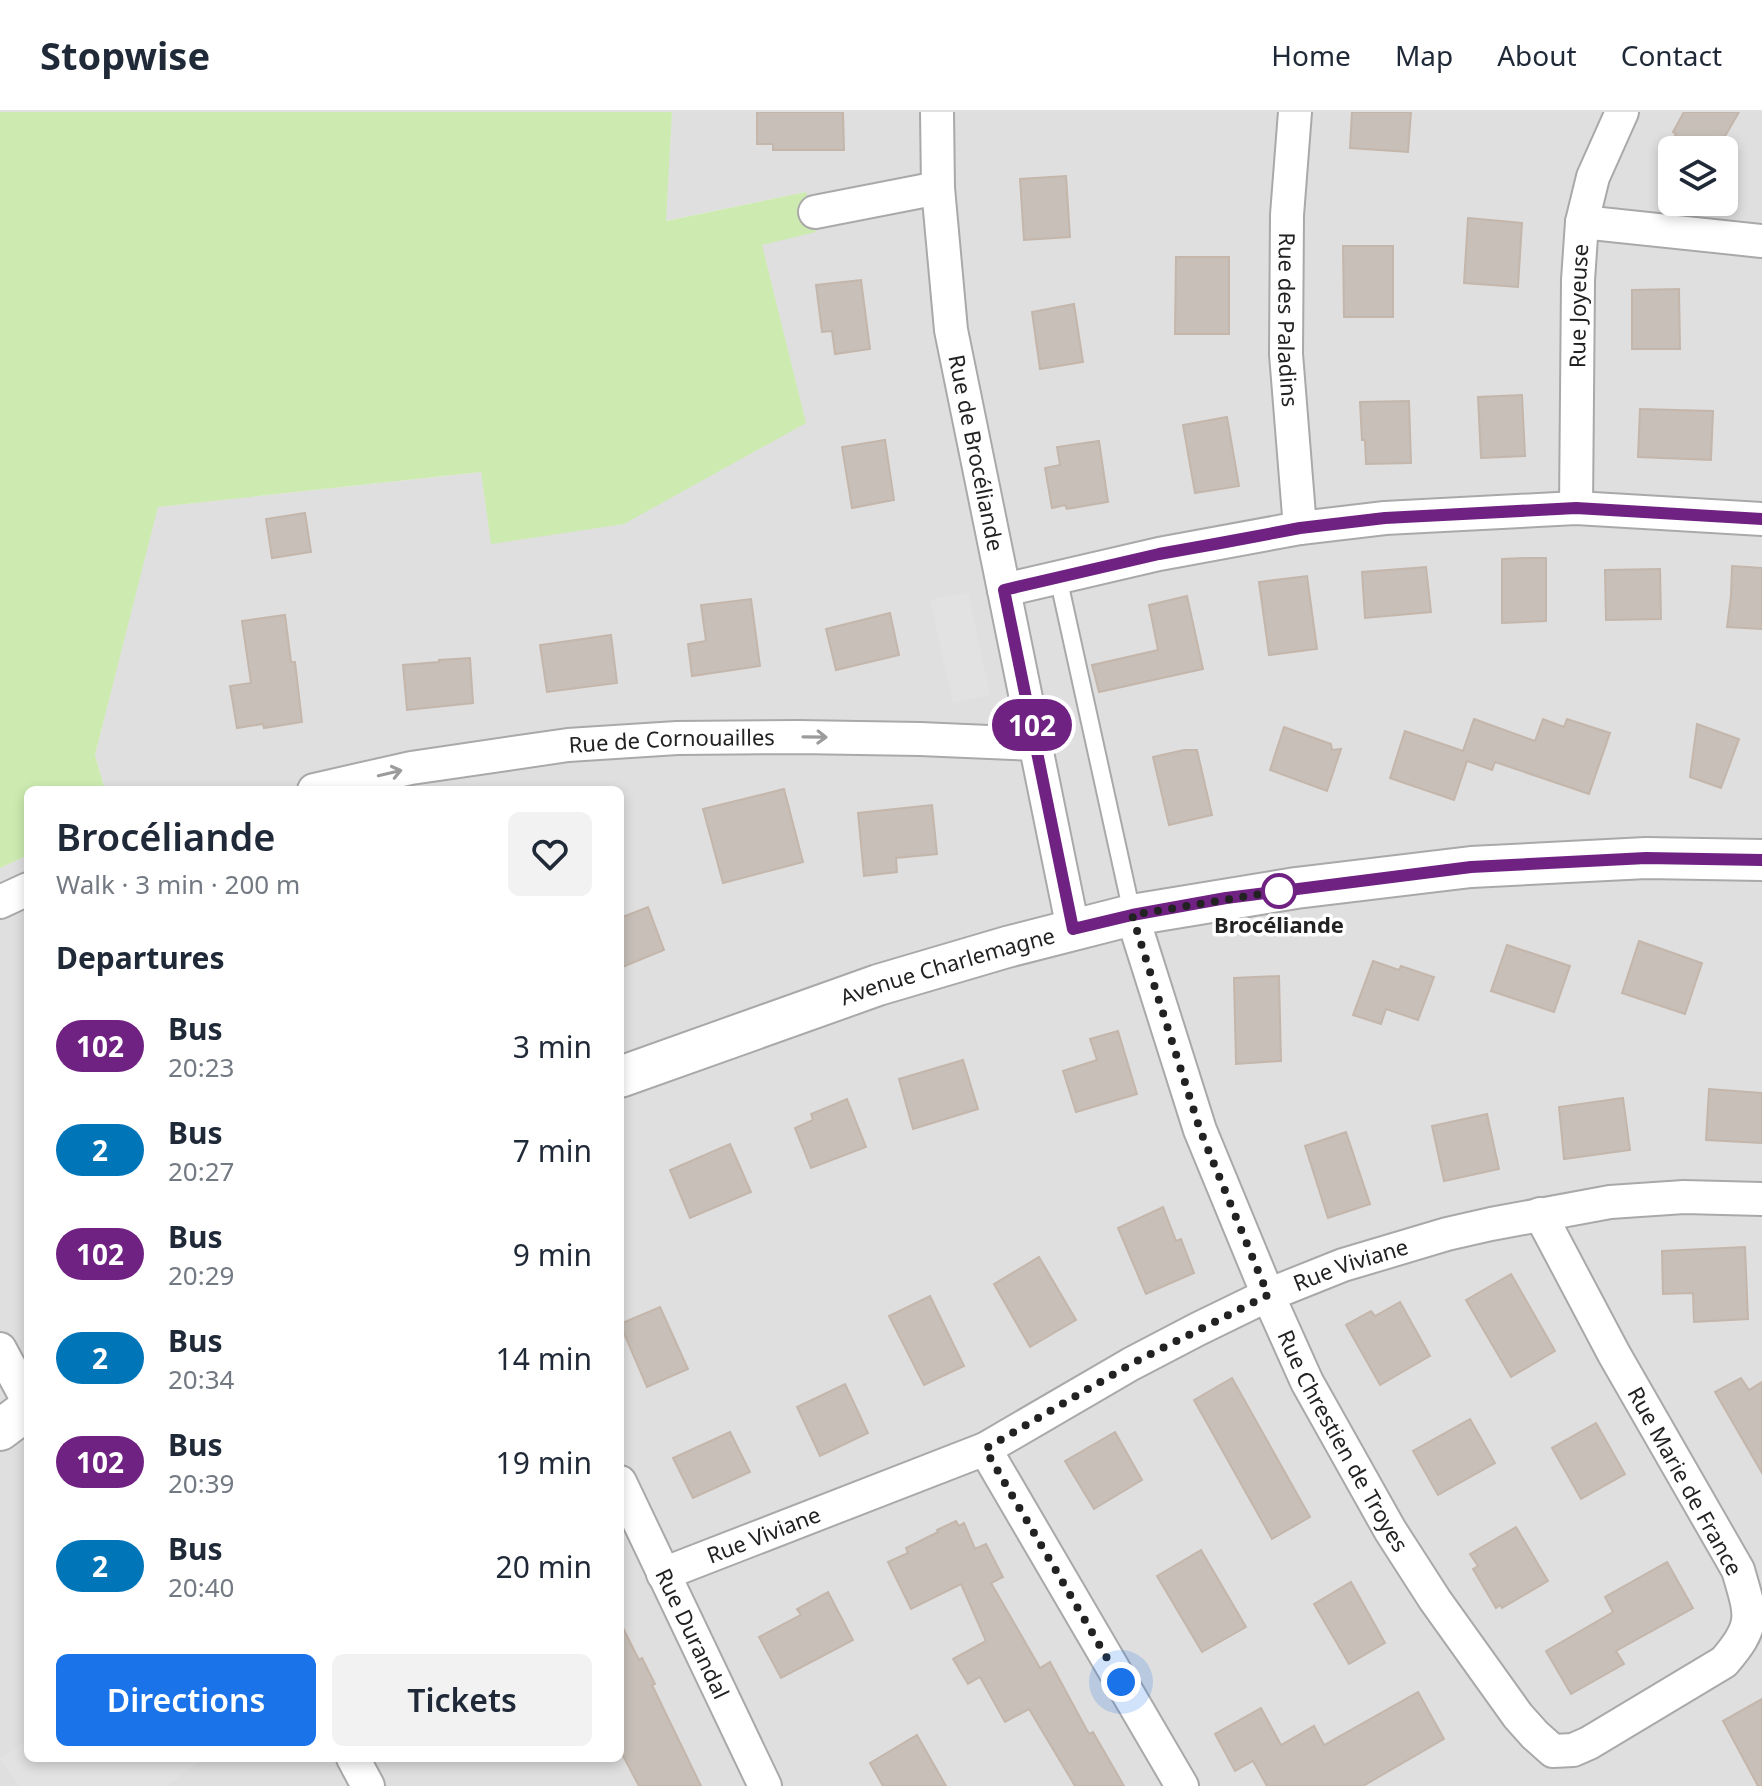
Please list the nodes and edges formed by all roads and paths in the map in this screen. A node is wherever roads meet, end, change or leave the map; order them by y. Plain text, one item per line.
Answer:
1 (937, 112) edge
2 (1295, 112) edge
3 (1622, 112) edge
4 (938, 188) junction
5 (815, 212) dead end
6 (1582, 222) junction
7 (1762, 241) edge
8 (1576, 508) junction
9 (1762, 519) edge
10 (1300, 528) junction
11 (1058, 577) junction
12 (1004, 590) junction
13 (1035, 744) junction
14 (332, 786) edge
15 (1762, 860) edge
16 (24, 891) edge
17 (0, 902) edge
18 (1132, 915) junction
19 (1073, 929) junction
20 (624, 1076) edge
21 (1762, 1199) edge
22 (1540, 1214) junction
23 (1268, 1295) junction
24 (0, 1349) edge
25 (24, 1394) edge
26 (24, 1412) edge
27 (0, 1430) edge
28 (985, 1449) junction
29 (624, 1491) edge
30 (663, 1574) junction
31 (1553, 1751) joint
32 (355, 1762) edge
33 (368, 1786) edge
34 (765, 1786) edge
35 (1182, 1786) edge

1 - 4 street, Rue de Brocéliande
2 - 10 street, Rue des Paladins
3 - 6 street, Rue Joyeuse
4 - 5 street
4 - 12 street, Rue de Brocéliande
6 - 7 street
6 - 8 street, Rue Joyeuse
8 - 9 street
8 - 10 street
10 - 11 street
11 - 12 street
11 - 18 lane
12 - 13 street, Rue de Brocéliande
14 -> 13 street, Rue de Cornouailles
13 - 19 street, Rue de Brocéliande
15 - 18 street, Avenue Charlemagne
16 - 17 street
18 - 19 street, Avenue Charlemagne
18 - 23 street, Rue Chrestien de Troyes
19 - 20 street, Avenue Charlemagne
21 - 22 street, Rue Viviane
22 - 23 street, Rue Viviane
22 - 31 street, Rue Marie de France
23 - 28 street, Rue Viviane
23 - 31 street, Rue Chrestien de Troyes
24 - 25 street
26 - 27 street
28 - 30 street, Rue Viviane
28 - 35 street
29 - 30 street, Rue Durandal
30 - 34 street, Rue Durandal
32 - 33 street

